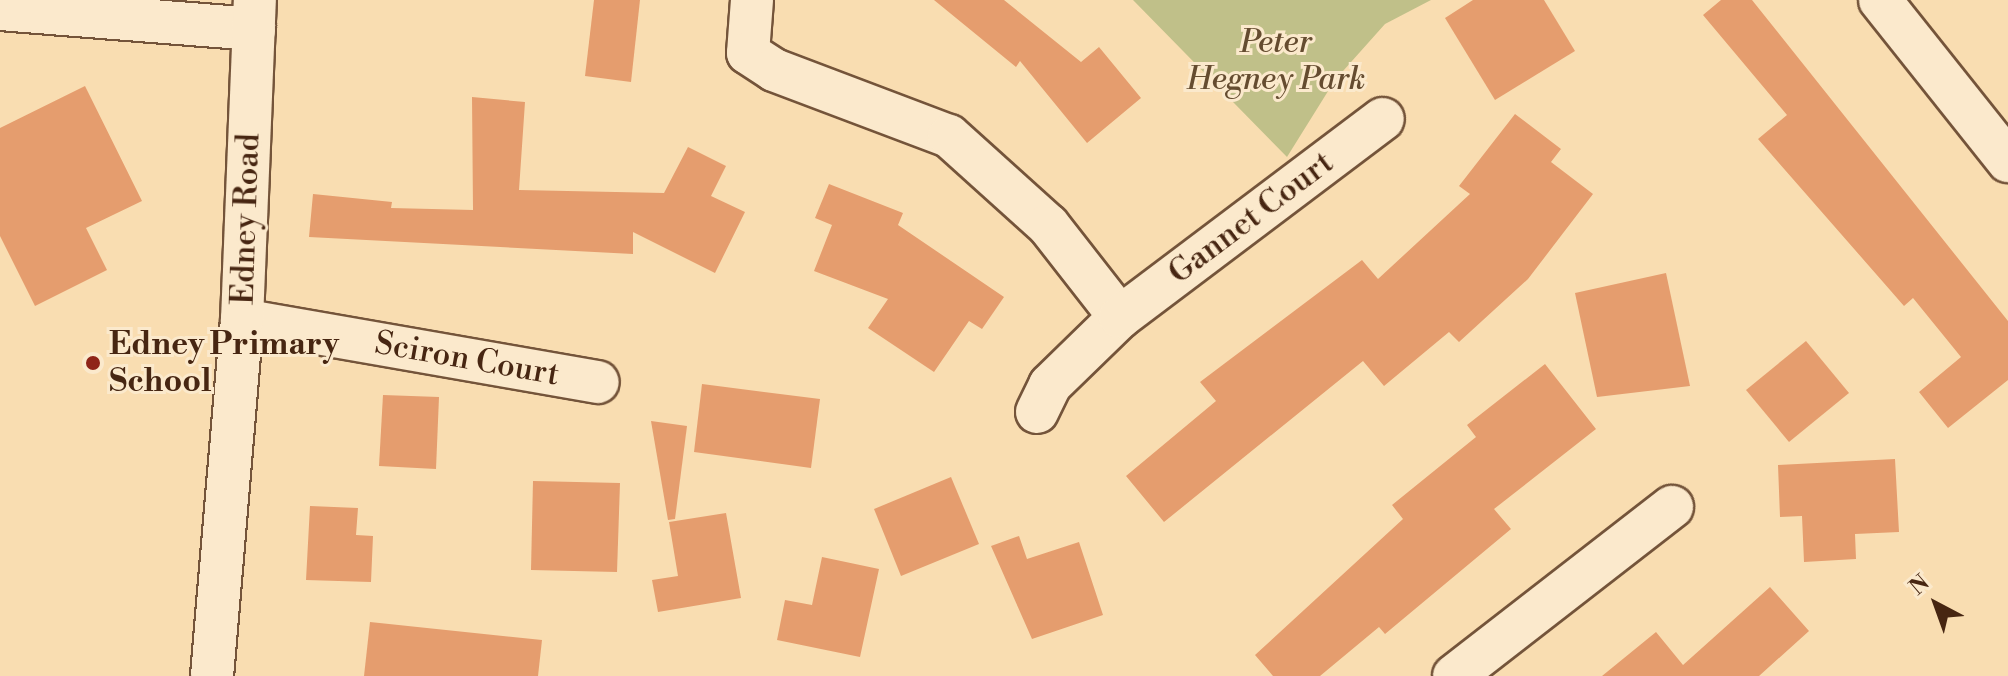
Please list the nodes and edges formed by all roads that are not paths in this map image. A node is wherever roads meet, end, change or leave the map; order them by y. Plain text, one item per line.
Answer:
1 (752, 0) edge
2 (1880, 0) edge
3 (0, 9) edge
4 (254, 14) edge
5 (1383, 119) dead end
6 (2008, 161) edge
7 (1120, 317) junction
8 (242, 320) junction
9 (598, 382) dead end
10 (1037, 412) dead end
11 (1672, 507) dead end
12 (212, 676) edge
13 (1454, 676) edge

1 - 7 street
2 - 6 street
3 - 4 street
4 - 8 street, Edney Road
5 - 7 street, Gannet Court
7 - 10 street, Gannet Court
8 - 9 street, Sciron Court
8 - 12 street, Edney Road
11 - 13 street

